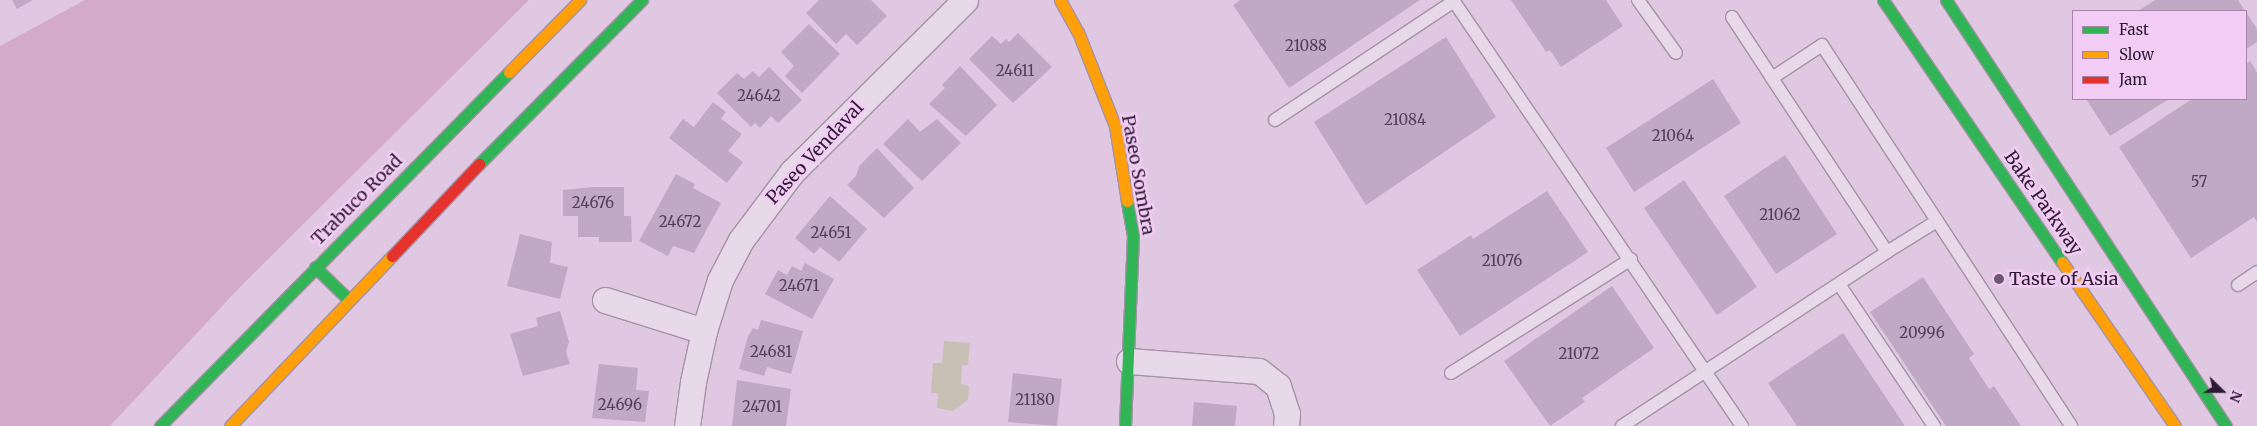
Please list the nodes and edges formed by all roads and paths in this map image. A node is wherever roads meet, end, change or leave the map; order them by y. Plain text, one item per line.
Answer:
1 (580, 0) edge
2 (642, 0) edge
3 (965, 0) edge
4 (1060, 0) edge
5 (1638, 0) edge
6 (1882, 0) edge
7 (1946, 0) edge
8 (1454, 1) edge
9 (1732, 17) dead end
10 (1676, 53) dead end
11 (1772, 78) junction
12 (1275, 120) dead end
13 (1937, 221) junction
14 (1887, 252) junction
15 (1631, 258) junction
16 (315, 267) junction
17 (2257, 272) edge
18 (1839, 284) junction
19 (2238, 285) dead end
20 (349, 300) junction
21 (605, 300) dead end
22 (704, 332) junction
23 (1129, 362) junction
24 (1706, 371) junction
25 (1451, 373) dead end
26 (2171, 425) edge
27 (160, 426) edge
28 (230, 426) edge
29 (687, 426) edge
30 (1126, 426) edge
31 (1286, 426) edge
32 (1622, 426) edge
33 (1742, 426) edge
34 (1934, 426) edge
35 (2071, 426) edge
36 (2226, 426) edge

1 - 16 main road, Trabuco Road
2 - 20 main road
3 - 22 street, Paseo Vendaval
4 - 23 main road, Paseo Sombra
5 - 10 lane
6 - 26 main road, Bake Parkway
7 - 36 main road, Bake Parkway
8 - 12 lane
8 - 15 lane
9 - 11 lane
11 - 13 lane
11 - 14 lane
13 - 14 lane
13 - 35 lane
14 - 18 lane
15 - 24 lane
15 - 25 lane
16 - 20 main road
16 - 27 main road, Trabuco Road
17 - 19 lane
18 - 24 lane
18 - 34 lane
20 - 28 main road
21 - 22 street
22 - 29 street, Paseo Vendaval
23 - 30 main road, Paseo Sombra
23 - 31 street
24 - 32 lane
24 - 33 lane

